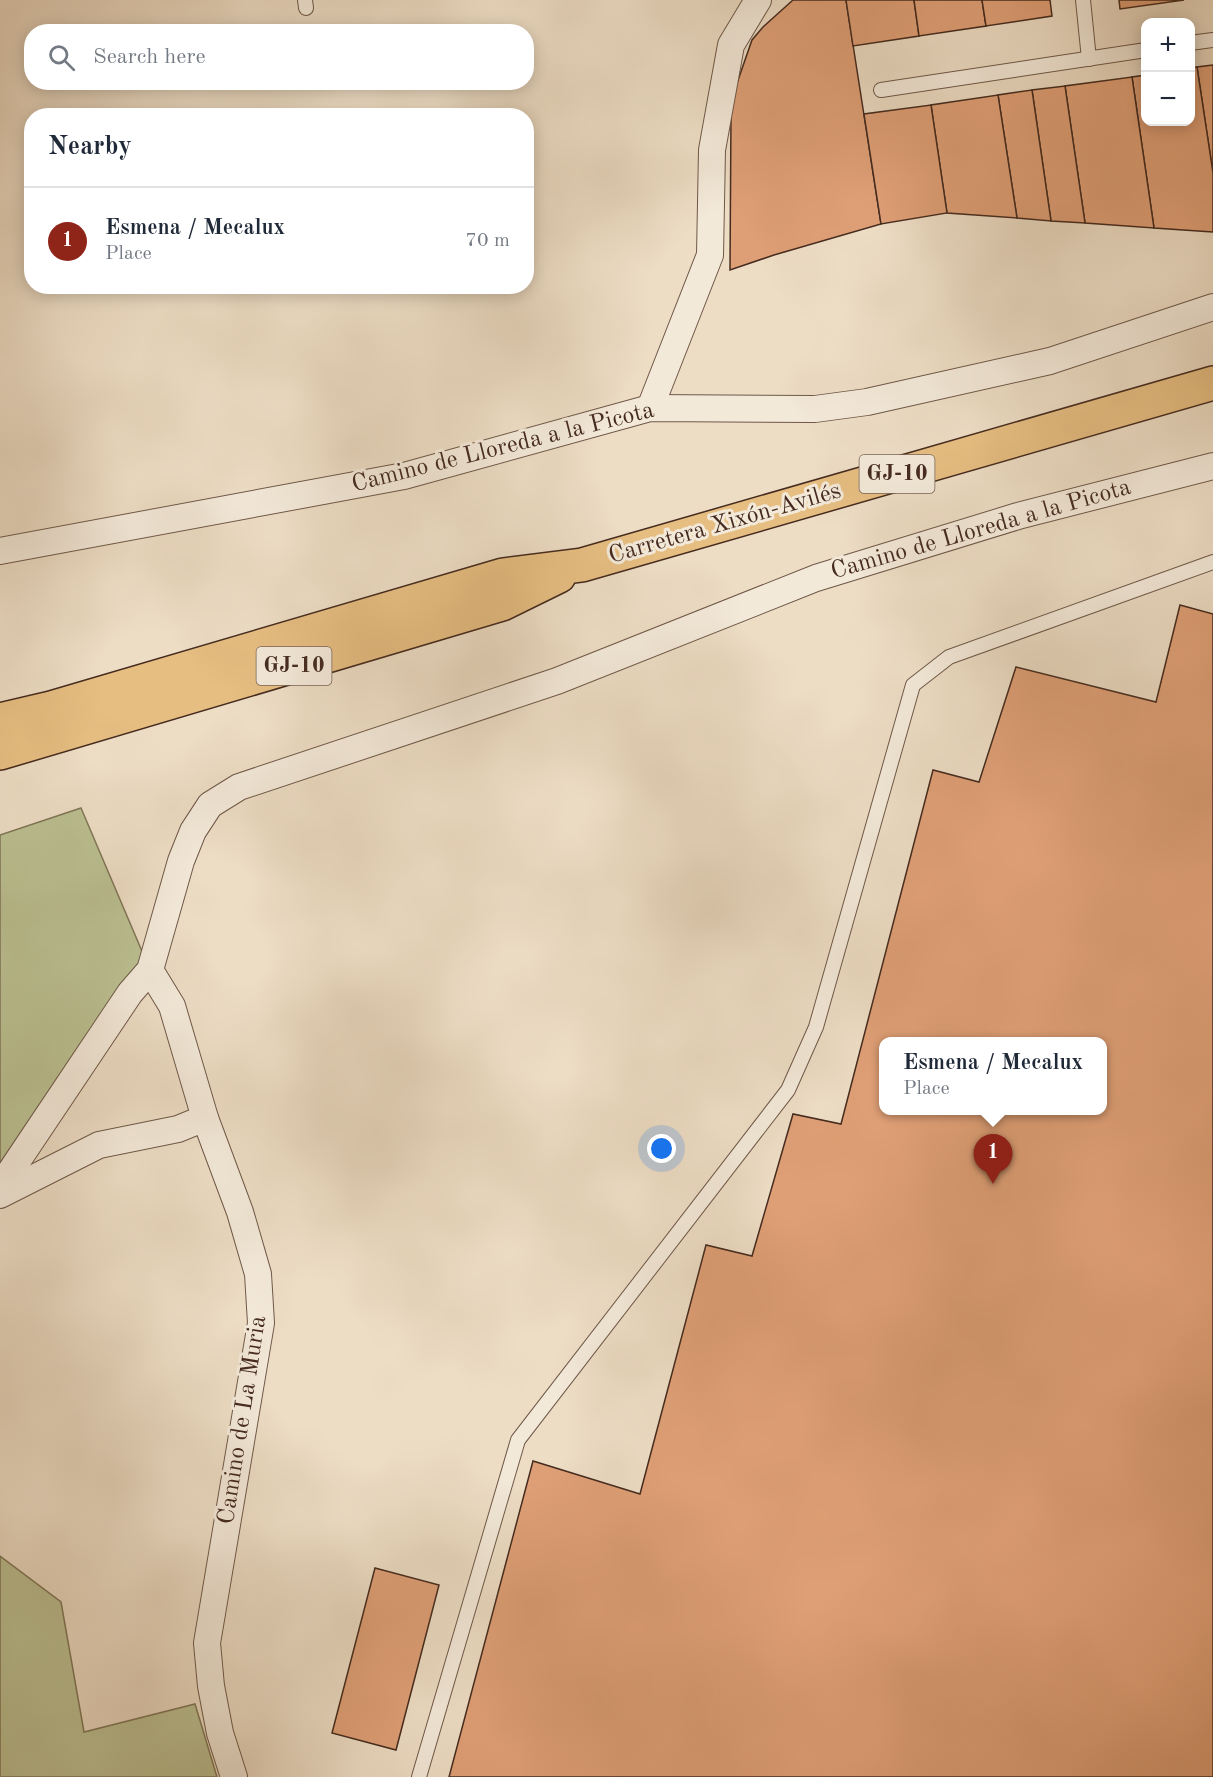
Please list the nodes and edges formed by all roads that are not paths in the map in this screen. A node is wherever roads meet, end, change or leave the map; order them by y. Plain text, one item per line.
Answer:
1 (758, 0) edge
2 (1083, 0) edge
3 (1213, 39) edge
4 (1195, 42) edge
5 (1141, 51) edge
6 (1089, 59) junction
7 (881, 90) dead end
8 (1213, 307) edge
9 (1213, 383) edge
10 (650, 408) junction
11 (1213, 466) edge
12 (0, 551) edge
13 (1213, 562) edge
14 (582, 565) junction
15 (0, 720) edge
16 (0, 753) edge
17 (150, 970) junction
18 (205, 1118) junction
19 (0, 1187) edge
20 (0, 1195) edge
21 (234, 1777) edge
22 (419, 1777) edge

1 - 10 street
2 - 6 lane
3 - 4 lane
5 - 6 lane
6 - 7 lane
8 - 10 street, Camino de Lloreda a la Picota
9 - 14 highway, Carretera Xixón-Avilés / GJ-10
10 - 12 street, Camino de Lloreda a la Picota
11 - 17 street, Camino de Lloreda a la Picota
13 - 22 lane
14 - 15 highway, GJ-10
14 - 16 highway, GJ-10
17 - 18 street, Camino de La Muria
17 - 19 street
18 - 20 street
18 - 21 street, Camino de La Muria

